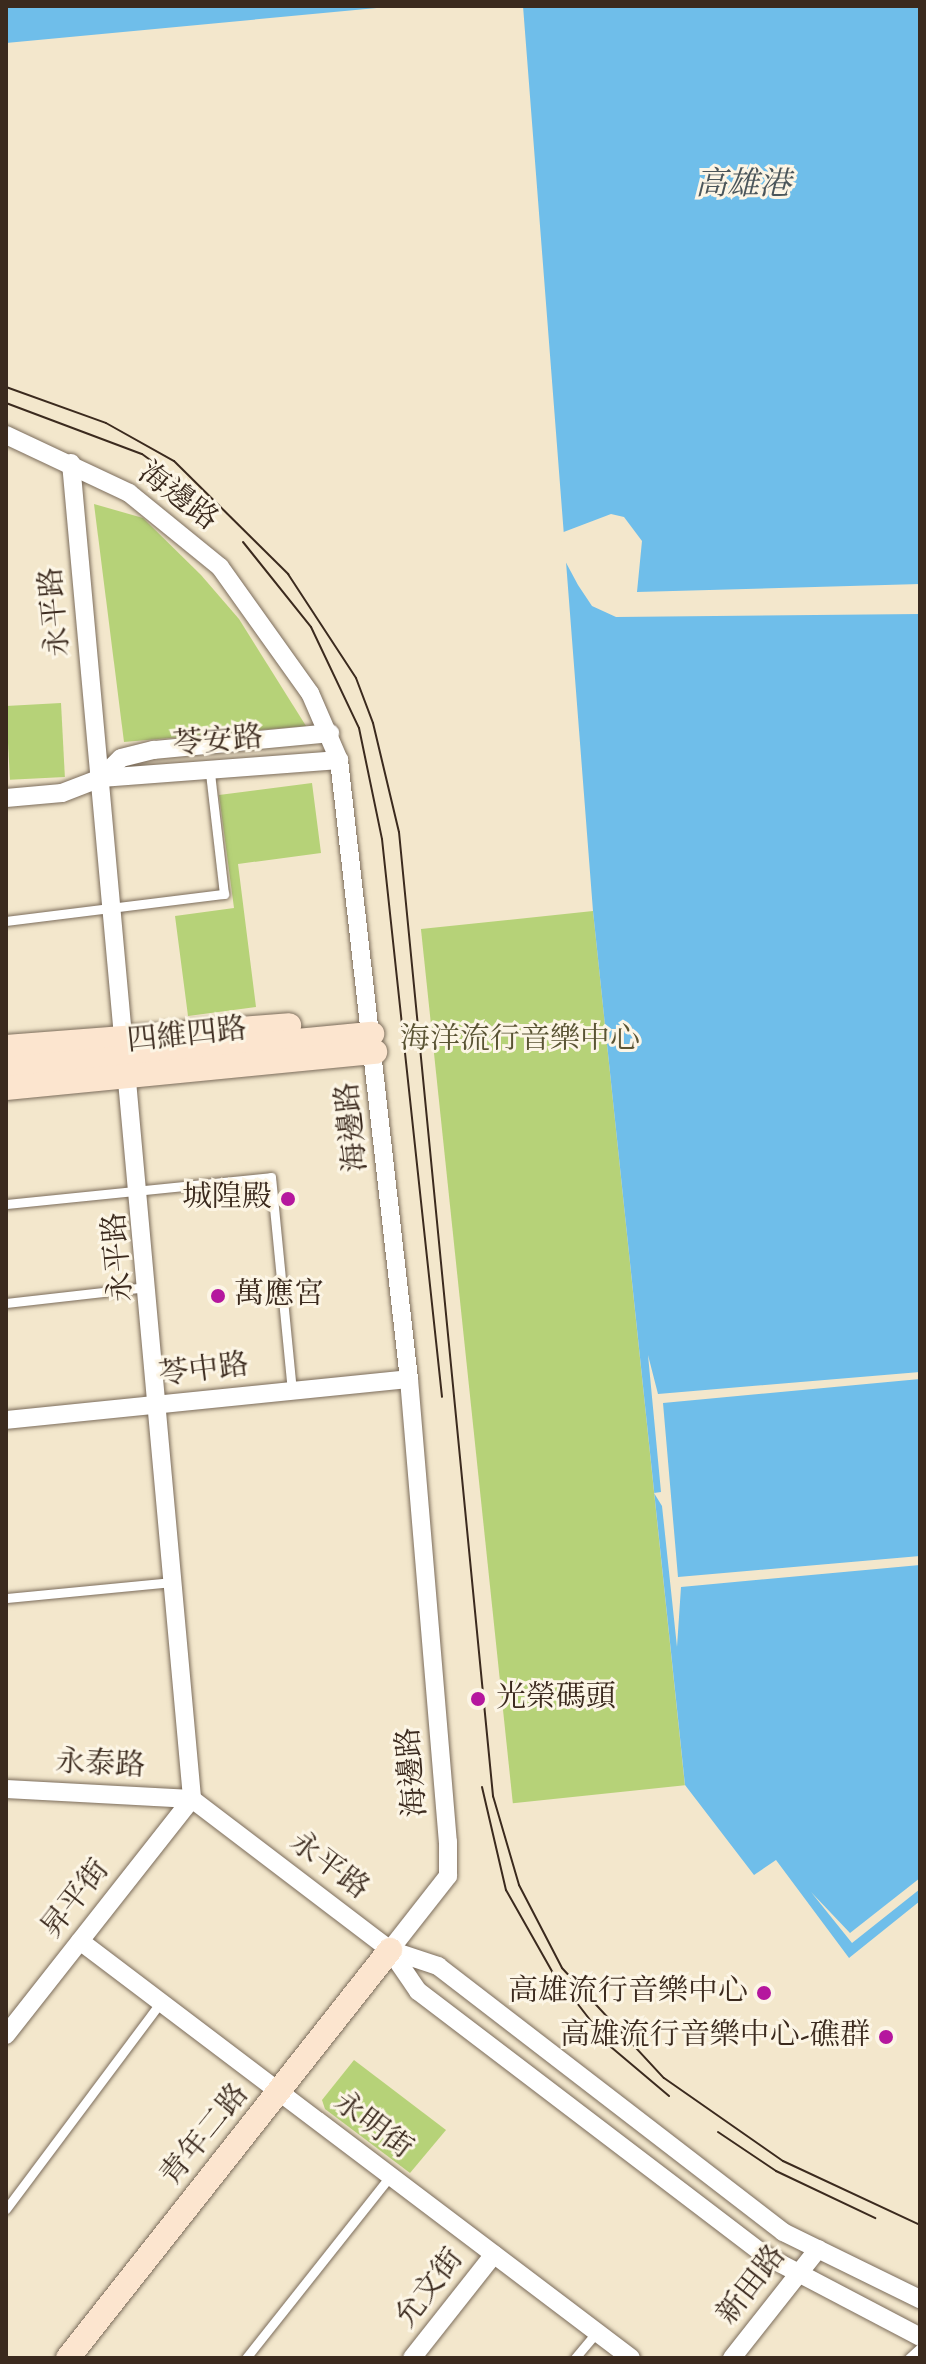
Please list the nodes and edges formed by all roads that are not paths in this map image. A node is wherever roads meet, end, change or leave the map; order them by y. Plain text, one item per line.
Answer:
1 (6, 435) edge
2 (71, 463) junction
3 (330, 733) junction
4 (339, 760) junction
5 (210, 773) junction
6 (101, 778) junction
7 (6, 798) edge
8 (111, 906) junction
9 (6, 921) edge
10 (373, 1035) junction
11 (6, 1047) edge
12 (128, 1057) junction
13 (6, 1069) edge
14 (6, 1088) edge
15 (142, 1189) junction
16 (6, 1204) edge
17 (151, 1287) junction
18 (6, 1303) edge
19 (409, 1379) junction
20 (292, 1390) junction
21 (161, 1405) junction
22 (6, 1420) edge
23 (176, 1582) junction
24 (6, 1598) edge
25 (6, 1789) edge
26 (192, 1799) junction
27 (80, 1941) junction
28 (390, 1950) junction
29 (161, 2002) junction
30 (6, 2035) edge
31 (281, 2093) junction
32 (390, 2176) junction
33 (6, 2209) edge
34 (818, 2249) junction
35 (494, 2254) junction
36 (798, 2274) junction
37 (920, 2299) edge
38 (597, 2332) junction
39 (920, 2337) edge
40 (920, 2348) edge
41 (68, 2358) edge
42 (246, 2358) edge
43 (412, 2358) edge
44 (575, 2358) edge
45 (631, 2358) edge
46 (732, 2358) edge
47 (909, 2358) edge

1 - 2 street, 海邊路
2 - 3 street, 海邊路
2 - 6 street, 永平路
3 - 4 street, 海邊路
3 - 6 street, 苓安路
4 - 5 street, 苓安路
4 - 10 street, 海邊路
5 - 6 street, 苓安路
5 - 8 lane
6 - 7 street, 苓安路
6 - 8 street, 永平路
8 - 9 lane
8 - 12 street, 永平路
10 - 12 street, 四維四路
10 - 12 street, 四維四路
10 - 19 street, 海邊路
11 - 12 street, 四維四路
12 - 13 street, 四維四路
12 - 14 street, 四維四路
12 - 15 street, 永平路
15 - 16 lane
15 - 17 street, 永平路
15 - 20 lane
17 - 18 lane
17 - 21 street, 永平路
19 - 20 street, 苓中路
19 - 28 street, 海邊路
20 - 21 street, 苓中路
21 - 22 street, 苓中路
21 - 23 street, 永平路
23 - 24 lane
23 - 26 street, 永平路
25 - 26 street, 永泰路
26 - 27 street, 昇平街
26 - 28 street, 永平路
27 - 29 street, 永明街
27 - 30 street, 昇平街
28 - 31 street, 青年二路
28 - 34 street
28 - 36 street
29 - 31 street, 永明街
29 - 33 lane
31 - 32 street, 永明街
31 - 41 street, 青年二路
32 - 35 street, 永明街
32 - 42 lane
34 - 36 street, 新田路
34 - 37 street
35 - 38 street, 永明街
35 - 43 street, 允文街
36 - 39 street
36 - 46 street, 新田路
38 - 44 lane
38 - 45 street, 永明街
40 - 47 lane

